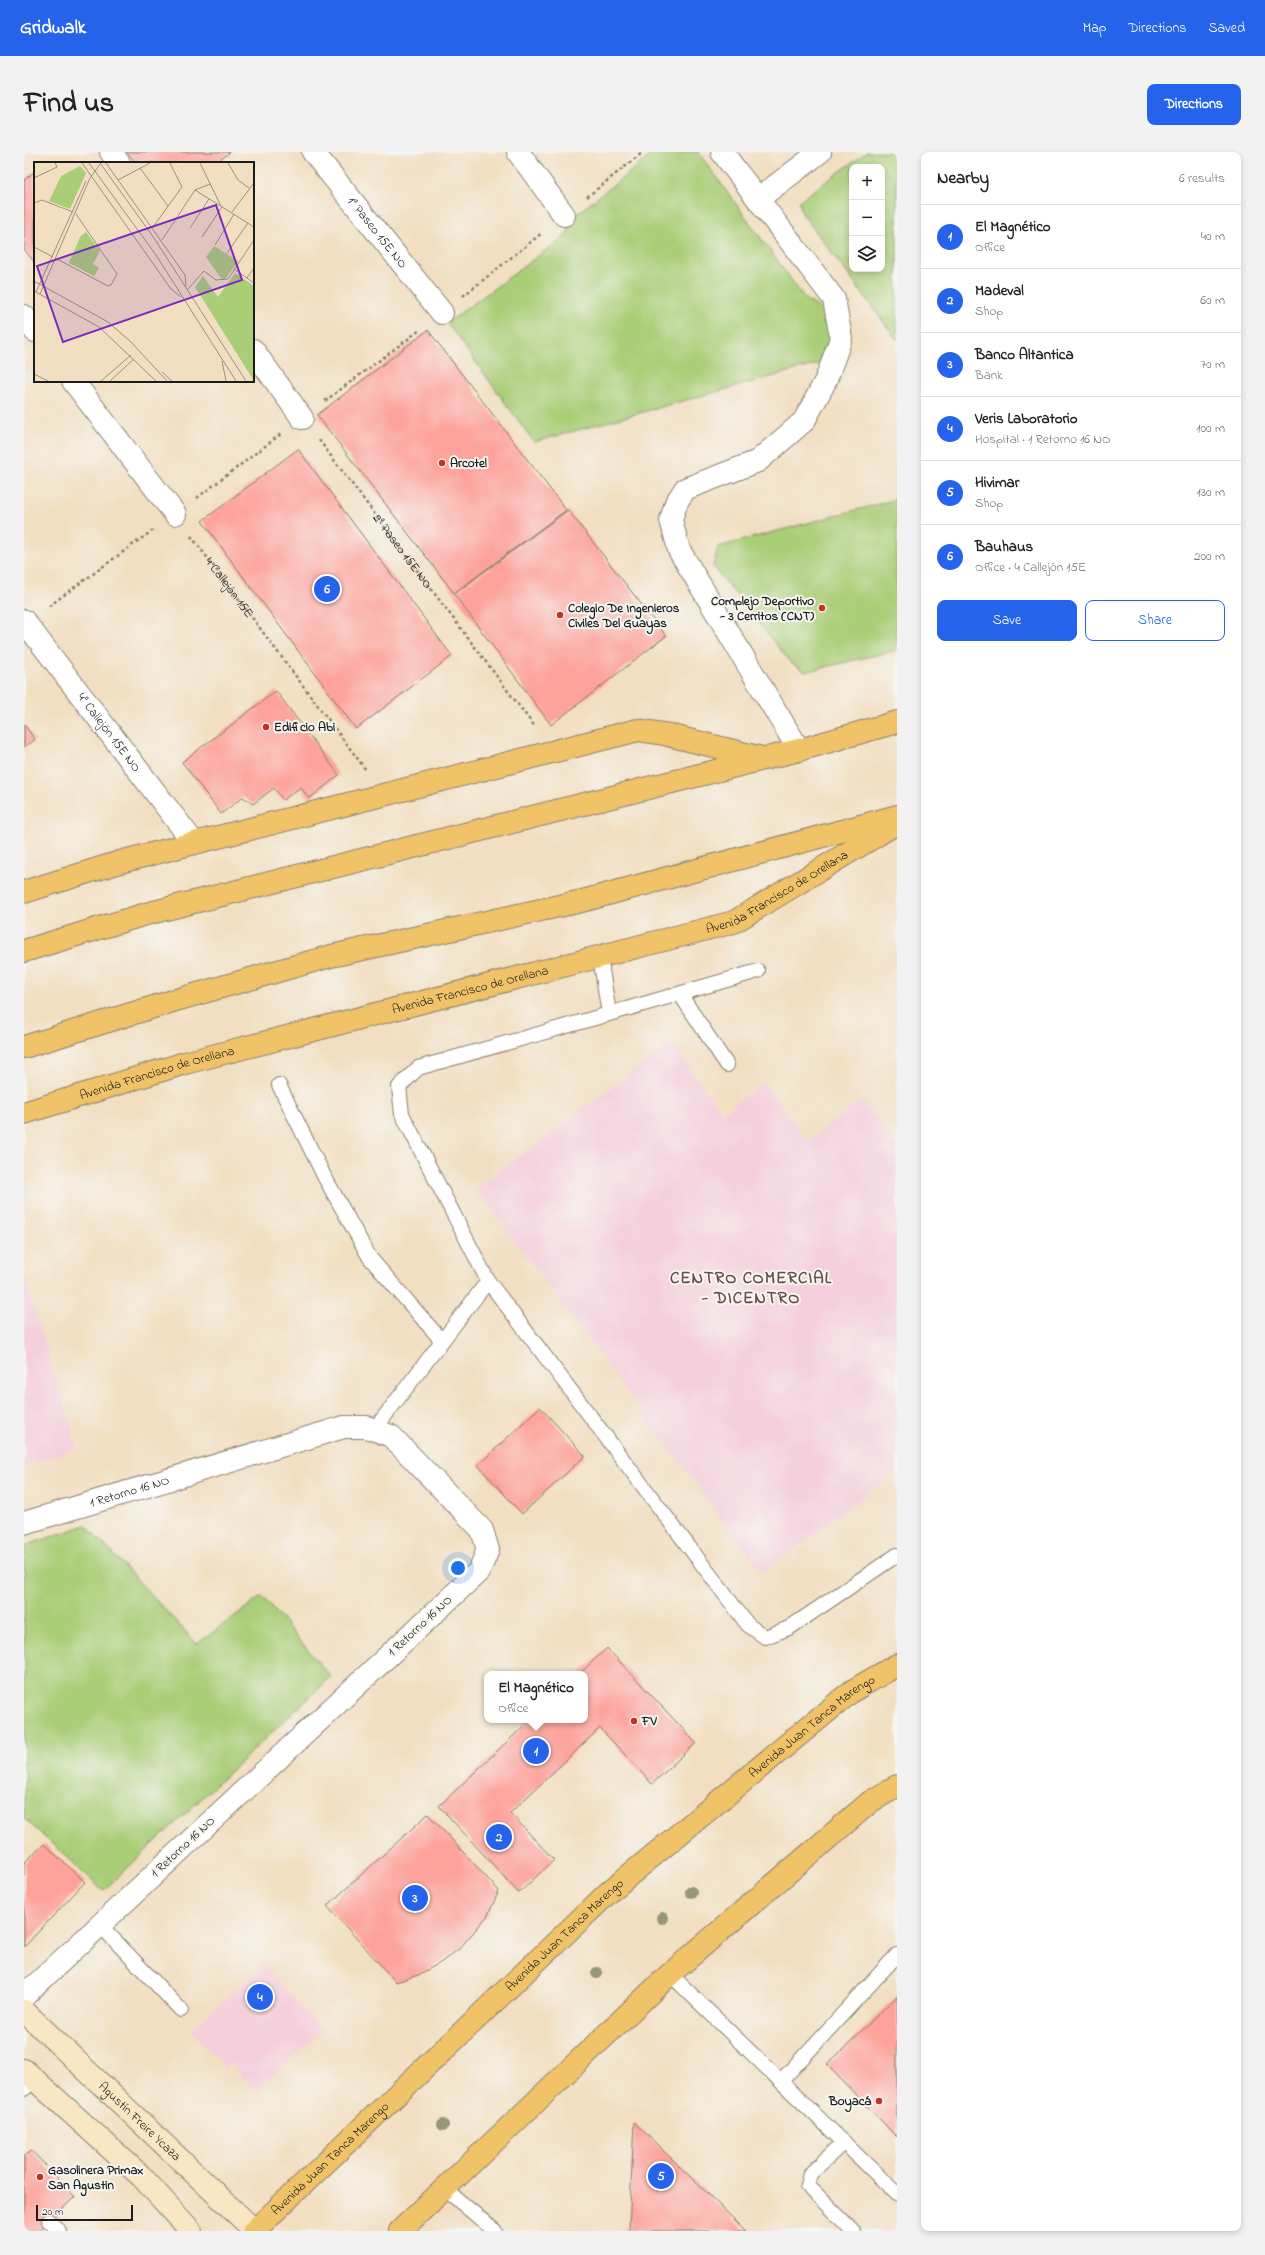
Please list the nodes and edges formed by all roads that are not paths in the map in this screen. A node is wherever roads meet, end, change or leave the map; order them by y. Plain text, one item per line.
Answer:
1 (111, 152) edge
2 (313, 152) edge
3 (518, 152) edge
4 (722, 152) edge
5 (820, 152) edge
6 (118, 162) edge
7 (758, 199) junction
8 (564, 215) road end
9 (442, 313) dead end
10 (24, 316) edge
11 (34, 330) edge
12 (254, 351) edge
13 (74, 382) edge
14 (302, 418) road end
15 (175, 514) road end
16 (24, 621) edge
17 (897, 722) edge
18 (799, 750) junction
19 (762, 758) junction
20 (897, 816) edge
21 (897, 823) edge
22 (194, 843) junction
23 (25, 890) edge
24 (24, 951) edge
25 (600, 957) junction
26 (758, 971) dead end
27 (680, 994) junction
28 (609, 1014) junction
29 (24, 1046) edge
30 (727, 1065) dead end
31 (280, 1085) dead end
32 (24, 1113) edge
33 (488, 1281) junction
34 (442, 1341) junction
35 (374, 1430) junction
36 (24, 1523) edge
37 (897, 1555) edge
38 (897, 1665) edge
39 (895, 1791) edge
40 (100, 1925) junction
41 (897, 1955) edge
42 (670, 1974) junction
43 (24, 1996) edge
44 (181, 2010) dead end
45 (24, 2011) edge
46 (27, 2079) edge
47 (780, 2081) junction
48 (844, 2142) junction
49 (445, 2189) junction
50 (897, 2194) edge
51 (49, 2221) dead end
52 (59, 2231) edge
53 (190, 2231) edge
54 (254, 2231) edge
55 (400, 2231) edge
56 (495, 2231) edge
57 (853, 2231) edge

1 - 6 street
2 - 9 street, 1° Paseo 15E NO
3 - 8 street
4 - 7 street
5 - 7 street
7 - 18 street
10 - 11 street
12 - 14 street
13 - 15 street
16 - 22 street, 4° Callejón 15E NO
17 - 18 main road
18 - 19 main road
19 - 22 main road
19 - 24 main road
20 - 29 main road, Avenida Francisco de Orellana
21 - 25 main road, Avenida Francisco de Orellana
22 - 23 main road
25 - 28 lane
25 - 32 main road, Avenida Francisco de Orellana
26 - 27 lane
27 - 28 lane
27 - 30 lane
28 - 33 lane
31 - 34 lane
33 - 34 lane
33 - 37 lane
34 - 35 lane
35 - 36 street, 1 Retorno 16 NO
35 - 40 street, 1 Retorno 16 NO
38 - 54 main road, Avenida Juan Tanca Marengo
39 - 42 main road
40 - 43 street, 1 Retorno 16 NO
40 - 44 lane
41 - 47 lane
42 - 47 lane
42 - 49 main road
45 - 54 main road, Agustín Freire Ycaza
46 - 53 main road
47 - 48 lane
48 - 50 lane
48 - 57 lane
49 - 55 main road
49 - 56 lane
51 - 52 lane

